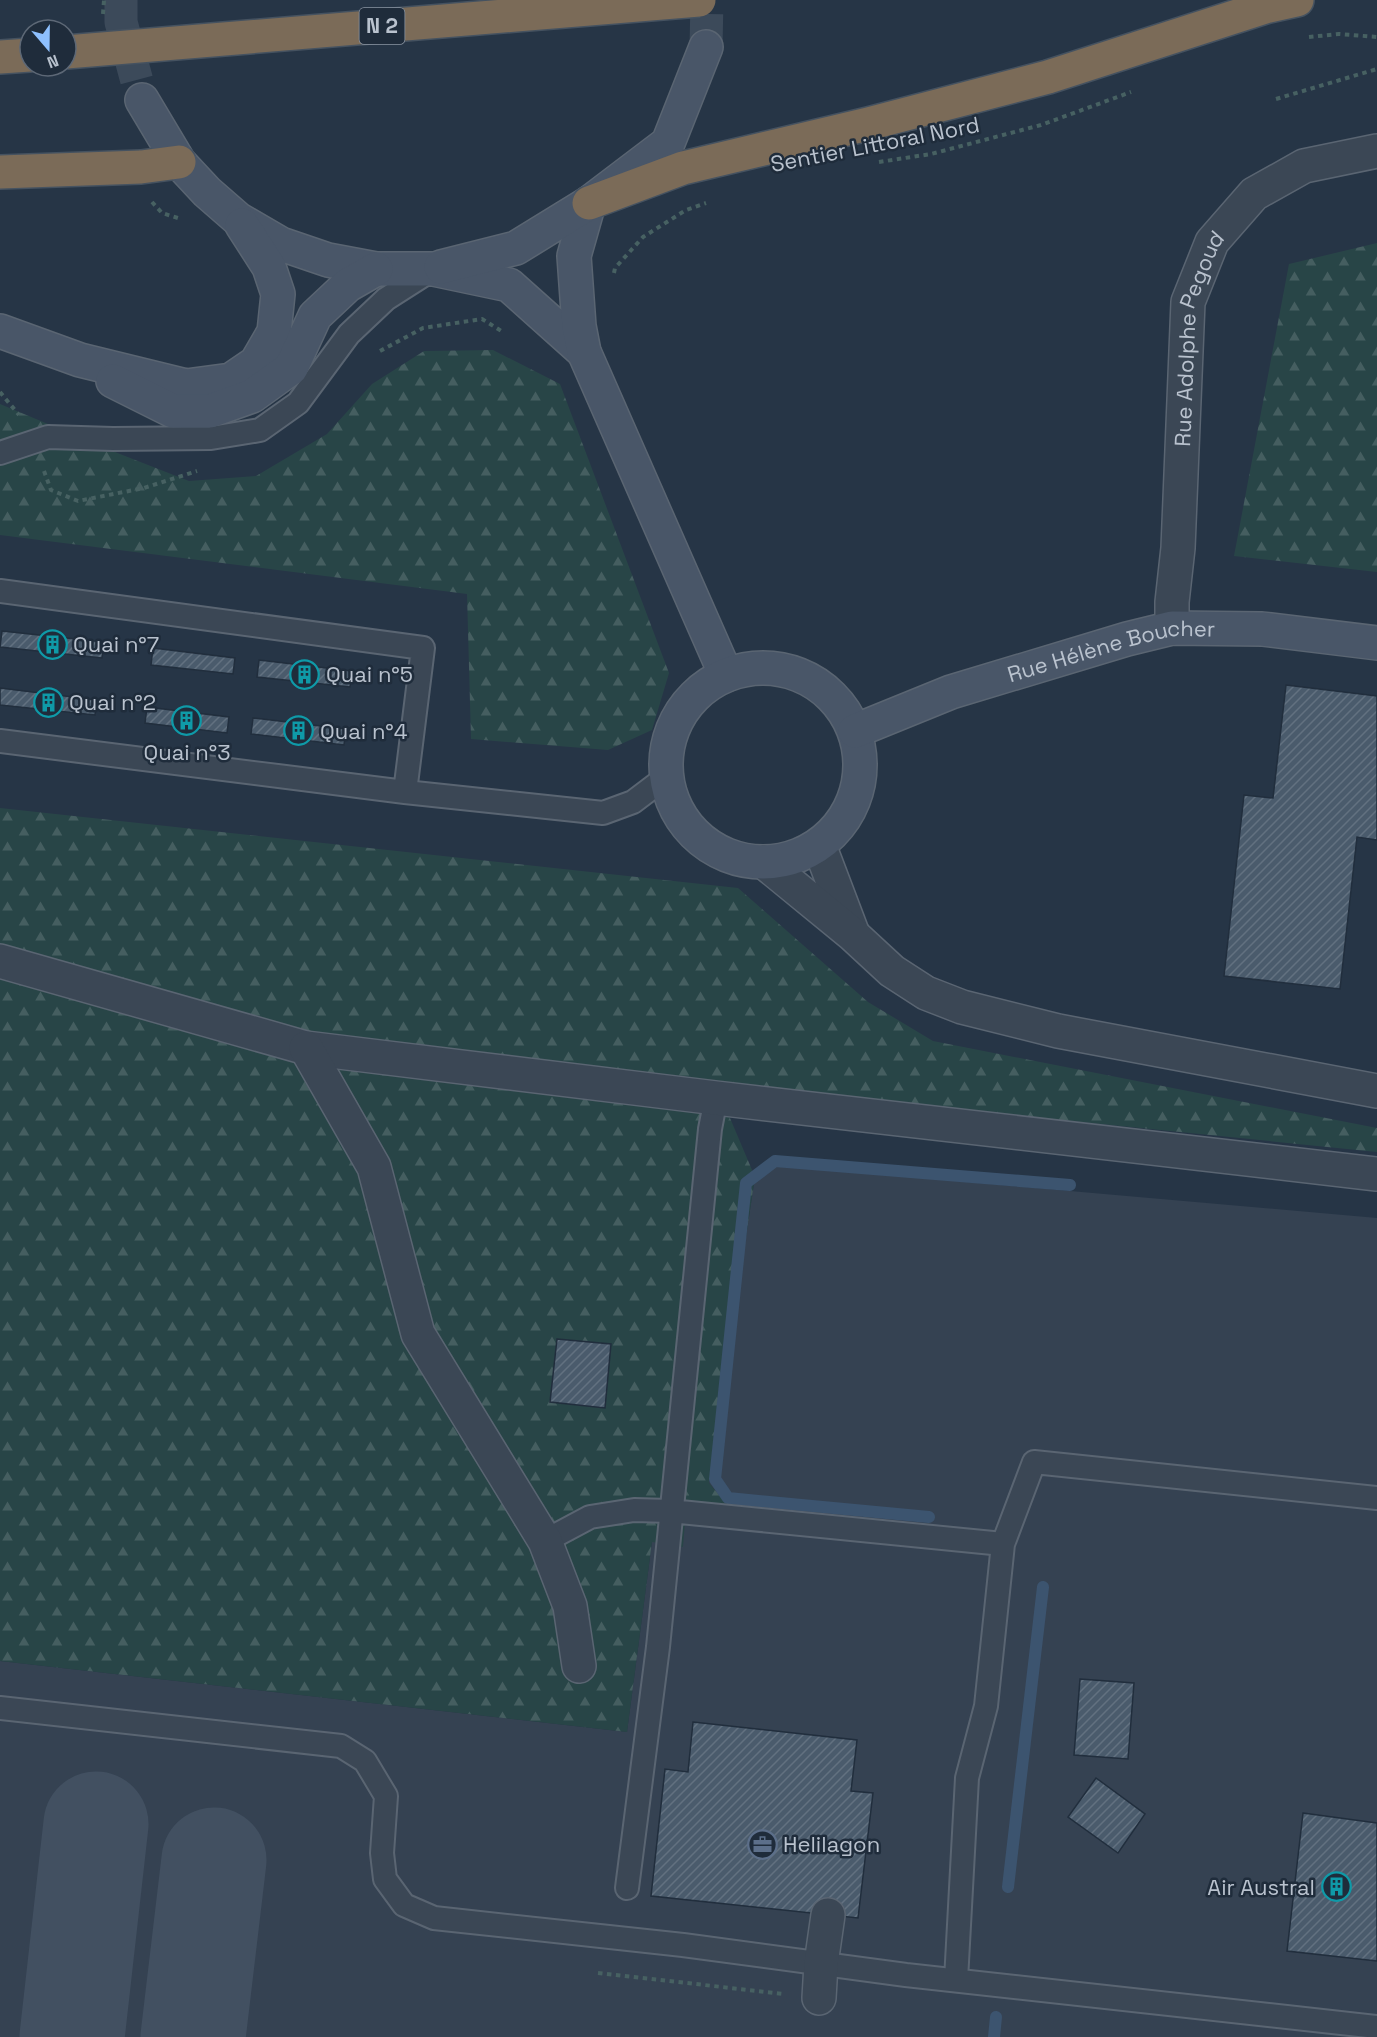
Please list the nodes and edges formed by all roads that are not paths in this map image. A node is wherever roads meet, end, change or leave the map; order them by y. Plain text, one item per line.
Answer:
1 (699, 0) edge
2 (1297, 0) edge
3 (706, 47) tunnel mouth
4 (78, 51) edge
5 (18, 56) edge
6 (0, 57) edge
7 (142, 100) tunnel mouth
8 (1377, 151) edge
9 (179, 162) junction
10 (0, 172) edge
11 (589, 203) junction
12 (238, 219) junction
13 (376, 269) junction
14 (433, 269) junction
15 (0, 331) edge
16 (584, 352) junction
17 (80, 360) junction
18 (0, 453) edge
19 (0, 591) edge
20 (1172, 628) junction
21 (1377, 643) edge
22 (726, 675) junction
23 (855, 731) junction
24 (0, 741) edge
25 (666, 777) junction
26 (405, 792) junction
27 (819, 844) junction
28 (764, 862) junction
29 (852, 934) junction
30 (0, 962) edge
31 (306, 1048) junction
32 (1377, 1091) edge
33 (716, 1098) junction
34 (1377, 1174) edge
35 (1377, 1498) edge
36 (670, 1511) junction
37 (545, 1541) junction
38 (1003, 1544) junction
39 (579, 1666) dead end
40 (0, 1708) edge
41 (627, 1888) dead end
42 (828, 1915) dead end
43 (821, 1964) junction
44 (956, 1980) junction
45 (819, 1998) road end
46 (1377, 2027) edge

1 - 4 highway, N 2, bridge
2 - 11 highway
3 - 11 street
5 - 6 highway
7 - 9 street
8 - 20 street, Rue Adolphe Pegoud
9 - 10 highway
9 - 12 street
11 - 14 street
11 - 16 street
12 - 13 street
12 - 17 street
13 - 14 street
13 - 17 street
14 - 16 street
14 - 18 lane
15 - 17 street
16 - 22 street
19 - 26 lane
20 - 21 street, Rue Hélène Boucher
20 - 23 street, Rue Hélène Boucher
22 - 23 street
22 - 25 street
23 - 27 street
24 - 26 lane
25 - 26 lane
25 - 28 street
27 - 28 street
27 - 29 street
28 - 29 street
29 - 32 street
30 - 31 street
31 - 33 street
31 - 37 street
33 - 34 street
33 - 36 lane
35 - 38 lane
36 - 37 lane
36 - 38 lane
36 - 41 lane
37 - 39 street
38 - 44 lane
40 - 43 lane
42 - 43 street
43 - 44 lane
43 - 45 street
44 - 46 lane

